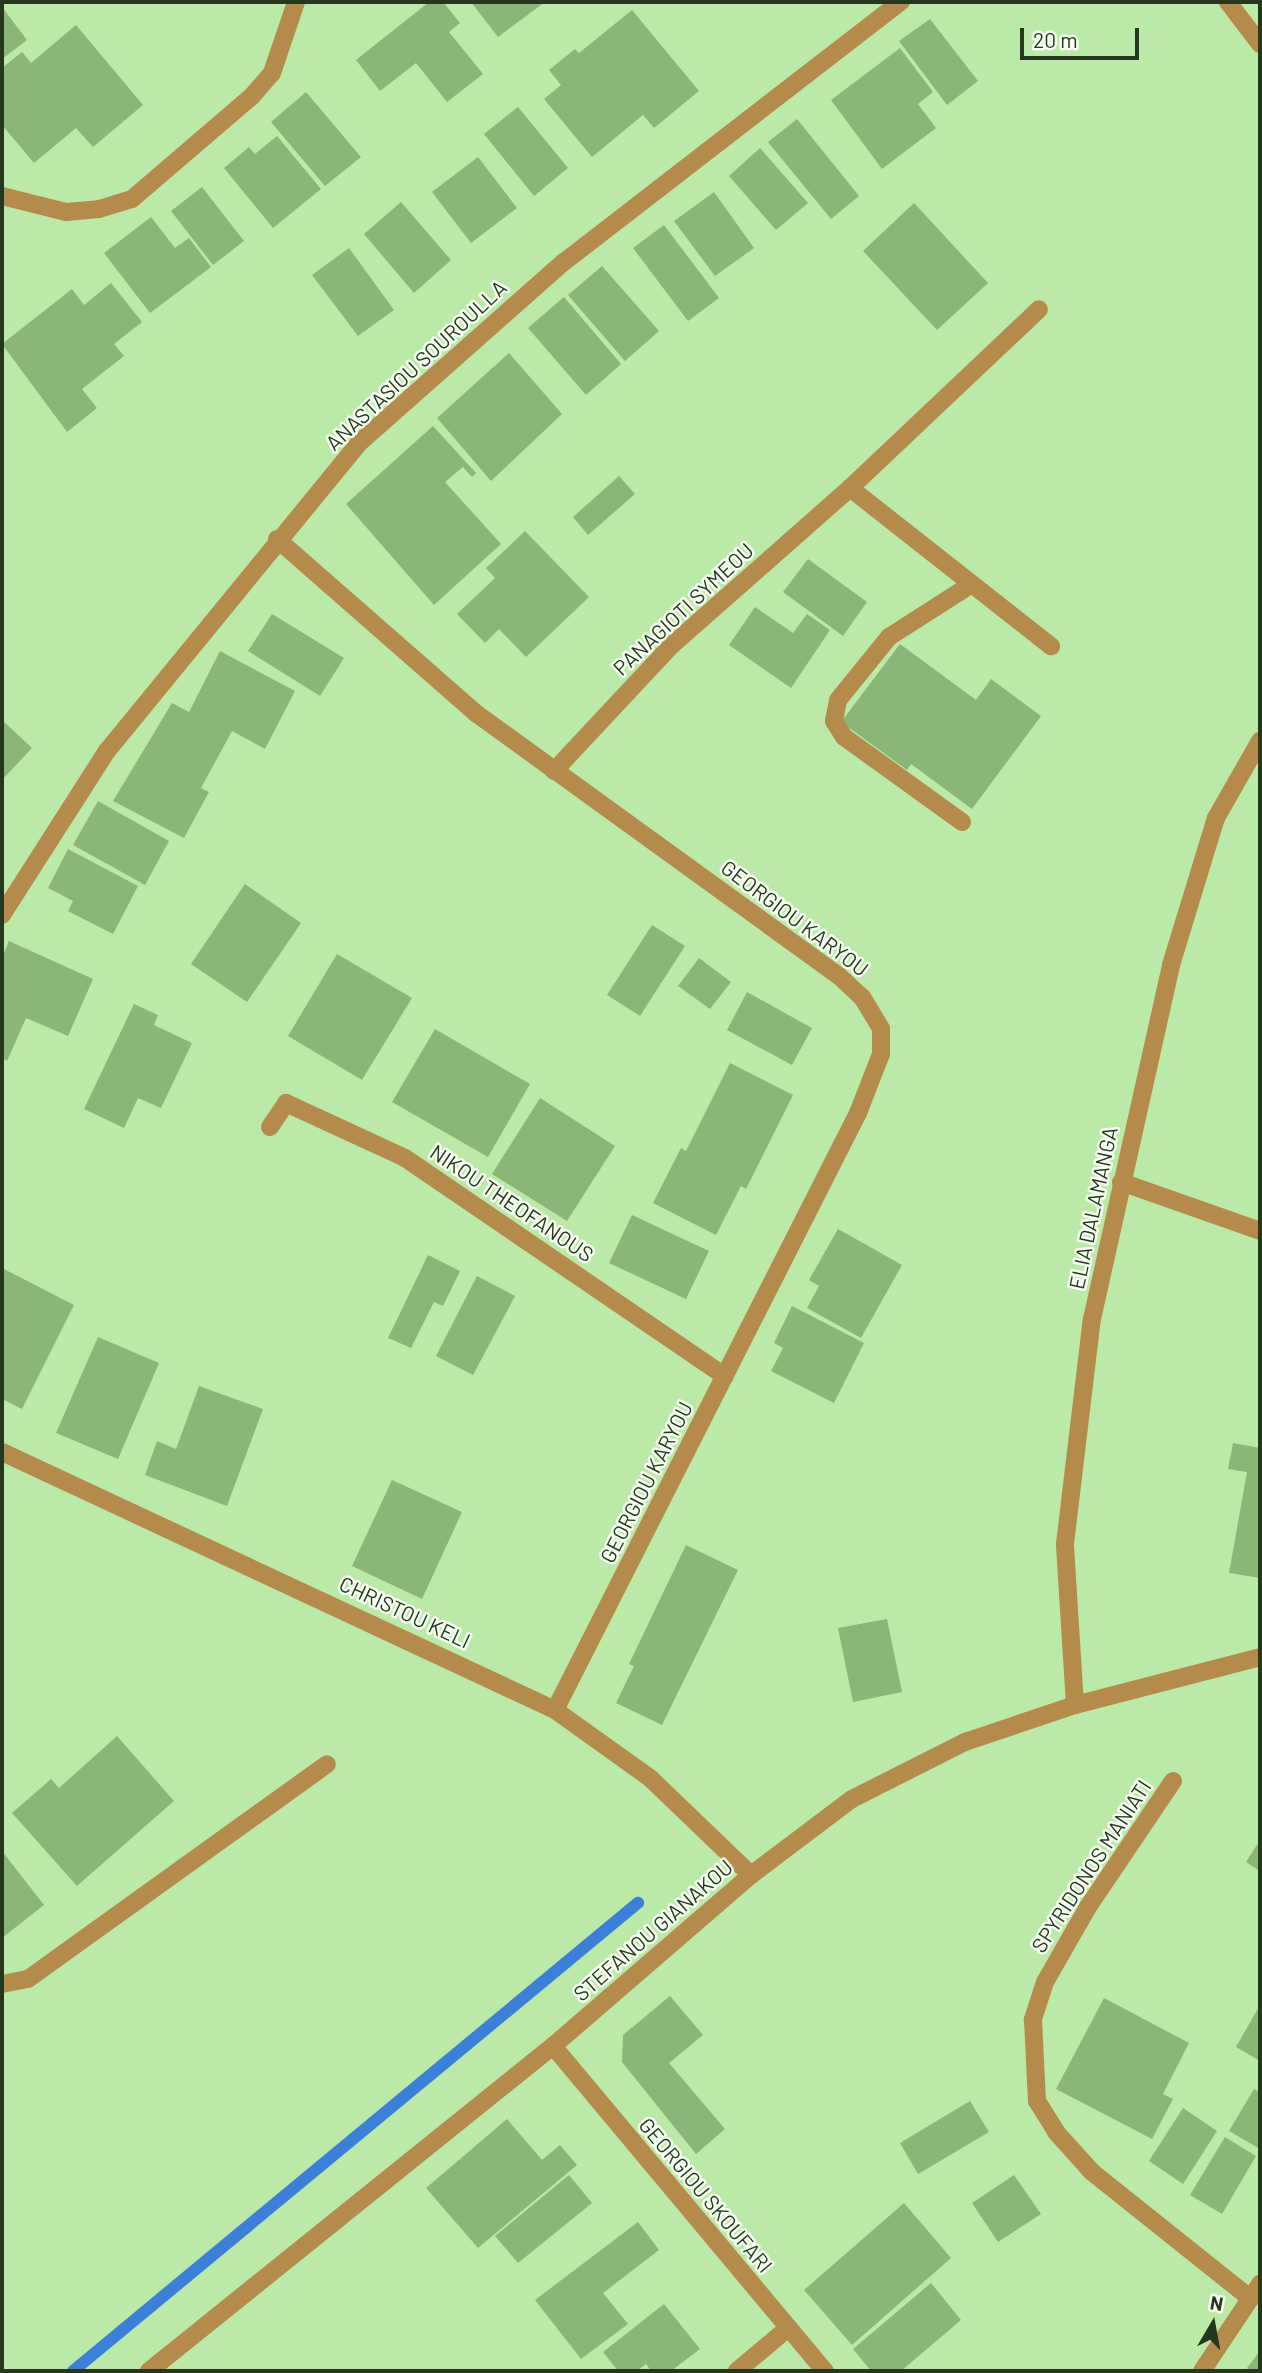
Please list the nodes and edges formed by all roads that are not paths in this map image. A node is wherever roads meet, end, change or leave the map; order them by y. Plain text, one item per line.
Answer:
1 (296, 2) edge
2 (901, 2) edge
3 (1228, 2) edge
4 (1260, 44) edge
5 (2, 197) edge
6 (1039, 309) dead end
7 (850, 488) junction
8 (277, 539) junction
9 (972, 584) junction
10 (1051, 646) dead end
11 (1260, 741) edge
12 (554, 771) junction
13 (962, 822) dead end
14 (2, 915) edge
15 (270, 1127) dead end
16 (1121, 1182) junction
17 (1260, 1231) edge
18 (725, 1376) junction
19 (2, 1452) edge
20 (1260, 1657) edge
21 (1075, 1705) junction
22 (555, 1710) junction
23 (327, 1764) dead end
24 (1173, 1781) dead end
25 (751, 1875) junction
26 (2, 1984) edge
27 (553, 2046) junction
28 (1255, 2291) edge
29 (788, 2329) junction
30 (149, 2371) edge
31 (737, 2371) edge
32 (825, 2371) edge
33 (1202, 2371) edge

1 - 5 street
2 - 8 street, ANASTASIOU SOUROULLA
3 - 4 street
6 - 7 street, PANAGIOTI SYMEOU
7 - 9 street
7 - 12 street, PANAGIOTI SYMEOU
8 - 12 street, GEORGIOU KARYOU
8 - 14 street, ANASTASIOU SOUROULLA
9 - 10 street
9 - 13 street
11 - 16 street, ELIA DALAMANGA
12 - 18 street, GEORGIOU KARYOU
15 - 18 street, NIKOU THEOFANOUS
16 - 17 street
16 - 21 street, ELIA DALAMANGA
18 - 22 street, GEORGIOU KARYOU
19 - 22 street, CHRISTOU KELI
20 - 21 street, STEFANOU GIANAKOU
21 - 25 street, STEFANOU GIANAKOU
22 - 25 street, CHRISTOU KELI
23 - 26 street
24 - 28 street, SPYRIDONOS MANIATI
25 - 27 street, STEFANOU GIANAKOU
27 - 29 street, GEORGIOU SKOUFARI
27 - 30 street, STEFANOU GIANAKOU
28 - 33 street
29 - 31 street
29 - 32 street, GEORGIOU SKOUFARI

